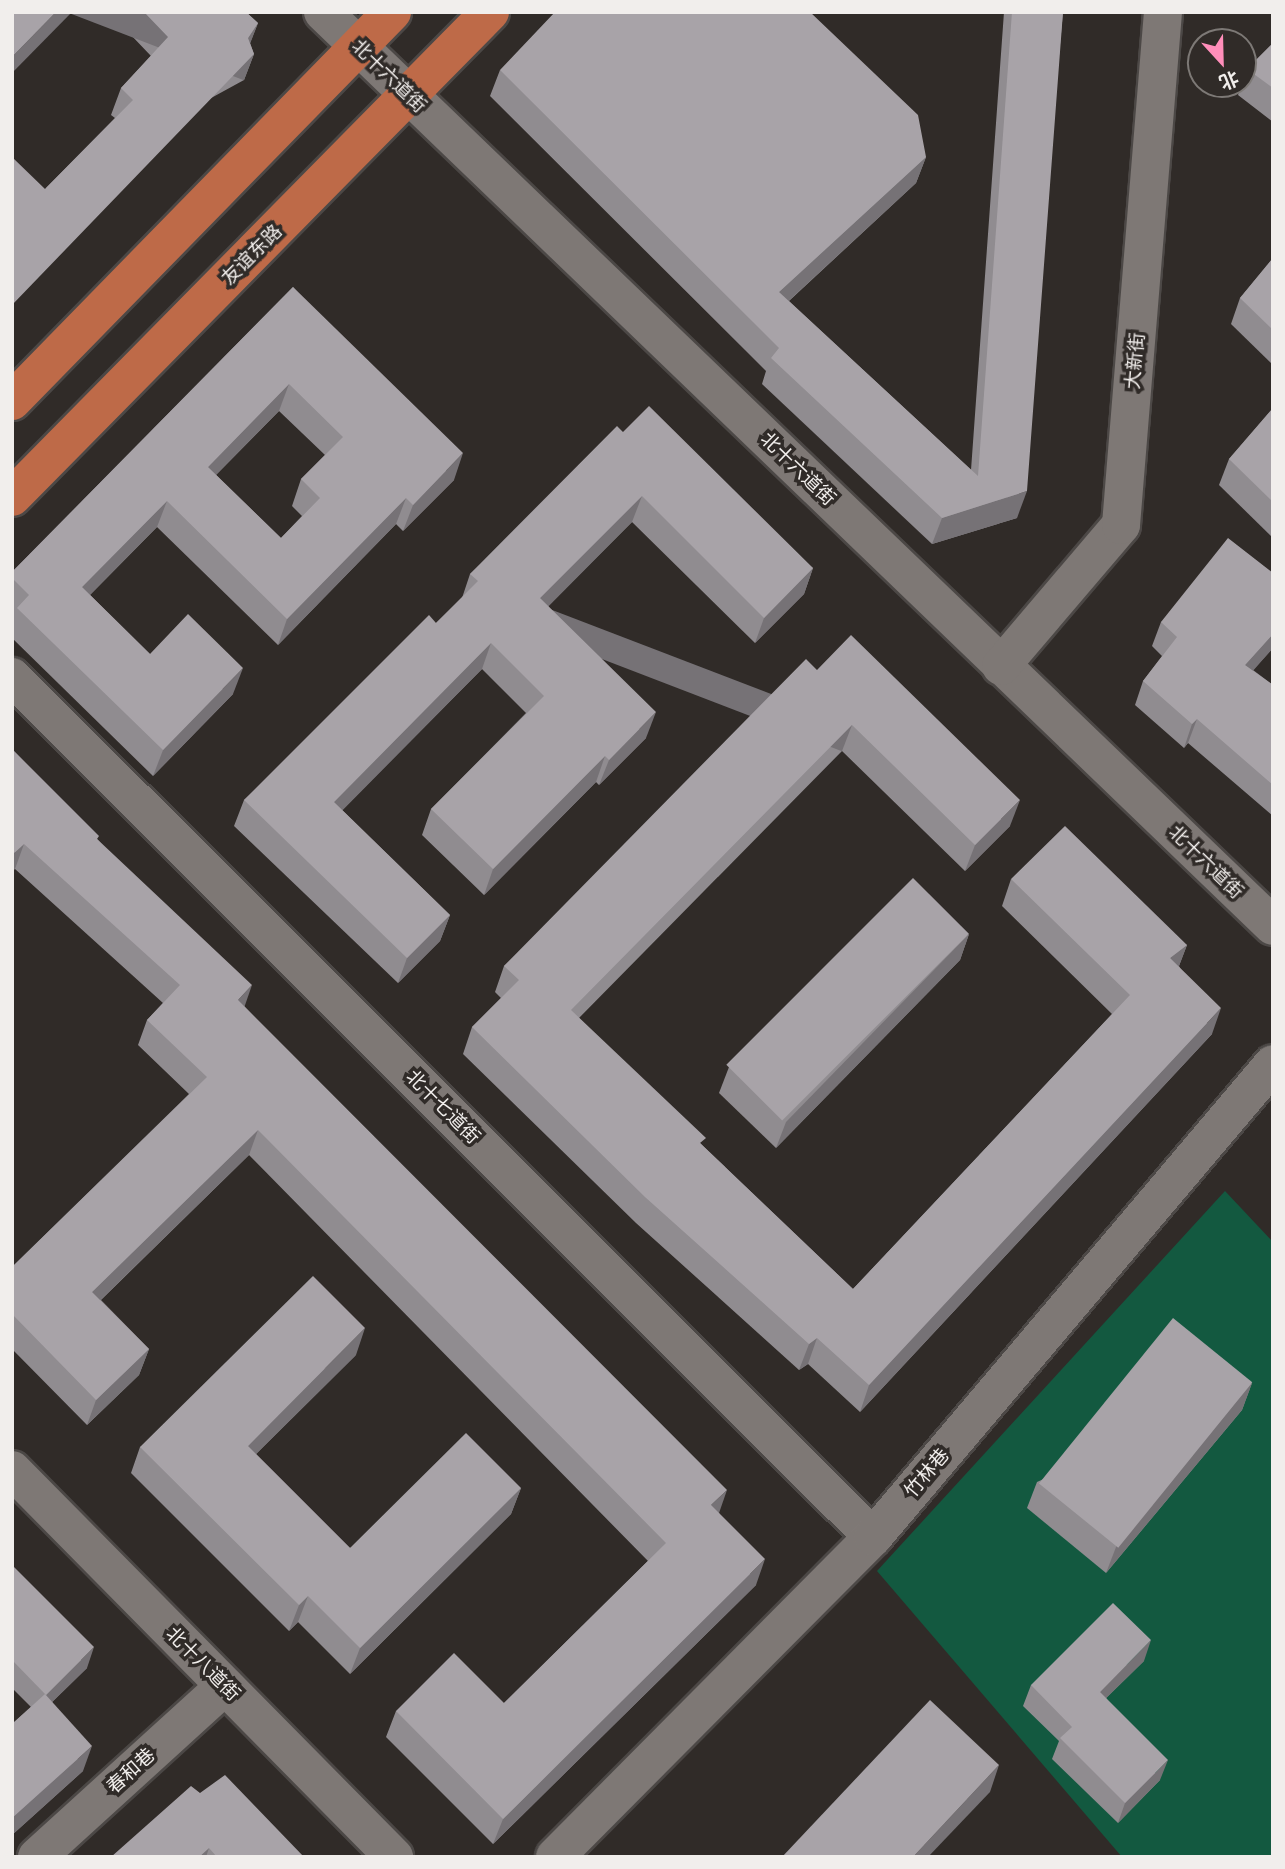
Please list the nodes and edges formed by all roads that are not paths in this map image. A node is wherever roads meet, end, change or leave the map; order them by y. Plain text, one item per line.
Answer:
1 (323, 12) edge
2 (392, 12) edge
3 (490, 12) edge
4 (1163, 12) edge
5 (358, 47) junction
6 (410, 95) junction
7 (12, 401) edge
8 (12, 497) edge
9 (1001, 666) junction
10 (12, 677) edge
11 (1273, 926) edge
12 (1273, 1064) edge
13 (12, 1470) edge
14 (873, 1537) junction
15 (225, 1686) junction
16 (37, 1857) edge
17 (394, 1857) edge
18 (555, 1857) edge

1 - 5 street, 北十六道街
2 - 5 highway
3 - 6 highway, 友谊东路
4 - 9 street, 大新街
5 - 6 street, 北十六道街
5 - 7 highway
6 - 8 highway, 友谊东路
6 - 9 street, 北十六道街
9 - 11 street, 北十六道街
10 - 14 street, 北十七道街
12 - 14 street, 竹林巷
13 - 15 street, 北十八道街
14 - 18 street, 竹林巷
15 - 16 street, 春和巷
15 - 17 street, 北十八道街

